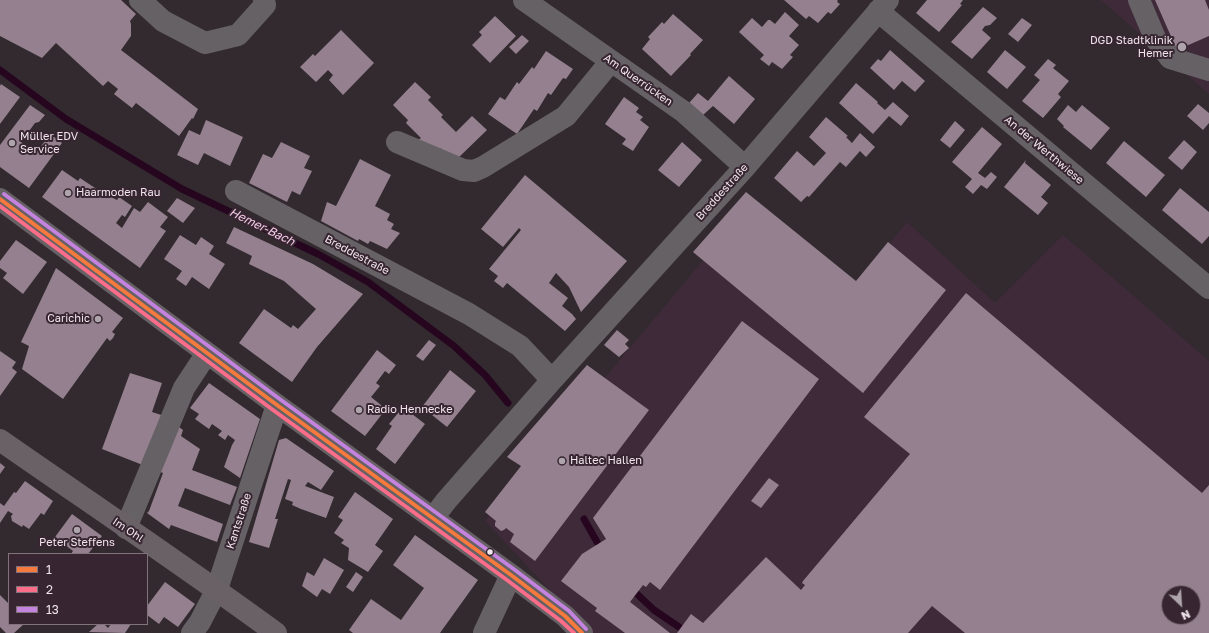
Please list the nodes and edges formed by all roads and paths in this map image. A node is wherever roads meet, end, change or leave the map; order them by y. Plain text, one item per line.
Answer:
1 (140, 0) edge
2 (264, 0) edge
3 (524, 0) edge
4 (1139, 0) edge
5 (883, 6) edge
6 (611, 61) junction
7 (1209, 70) edge
8 (397, 142) dead end
9 (746, 167) junction
10 (236, 191) dead end
11 (0, 199) edge
12 (1209, 288) edge
13 (207, 353) junction
14 (552, 380) junction
15 (277, 405) junction
16 (0, 440) edge
17 (433, 518) junction
18 (126, 528) junction
19 (511, 575) junction
20 (217, 589) junction
21 (192, 633) edge
22 (276, 633) edge
23 (484, 633) edge
24 (582, 633) edge

1 - 2 street
3 - 6 street, Am Querrücken
4 - 7 street
5 - 9 street, Breddestraße
5 - 12 street, An der Werthwiese
6 - 8 street
6 - 9 street, Am Querrücken
9 - 14 street, Breddestraße
10 - 14 street, Breddestraße
11 - 13 street
13 - 15 street
13 - 18 street
14 - 17 street, Breddestraße
15 - 17 street
15 - 20 street, Kantstraße
16 - 18 main road, Im Ohl
17 - 19 street
18 - 20 main road, Im Ohl
19 - 23 street
19 - 24 street
20 - 21 street, Kantstraße
20 - 22 main road, Im Ohl

